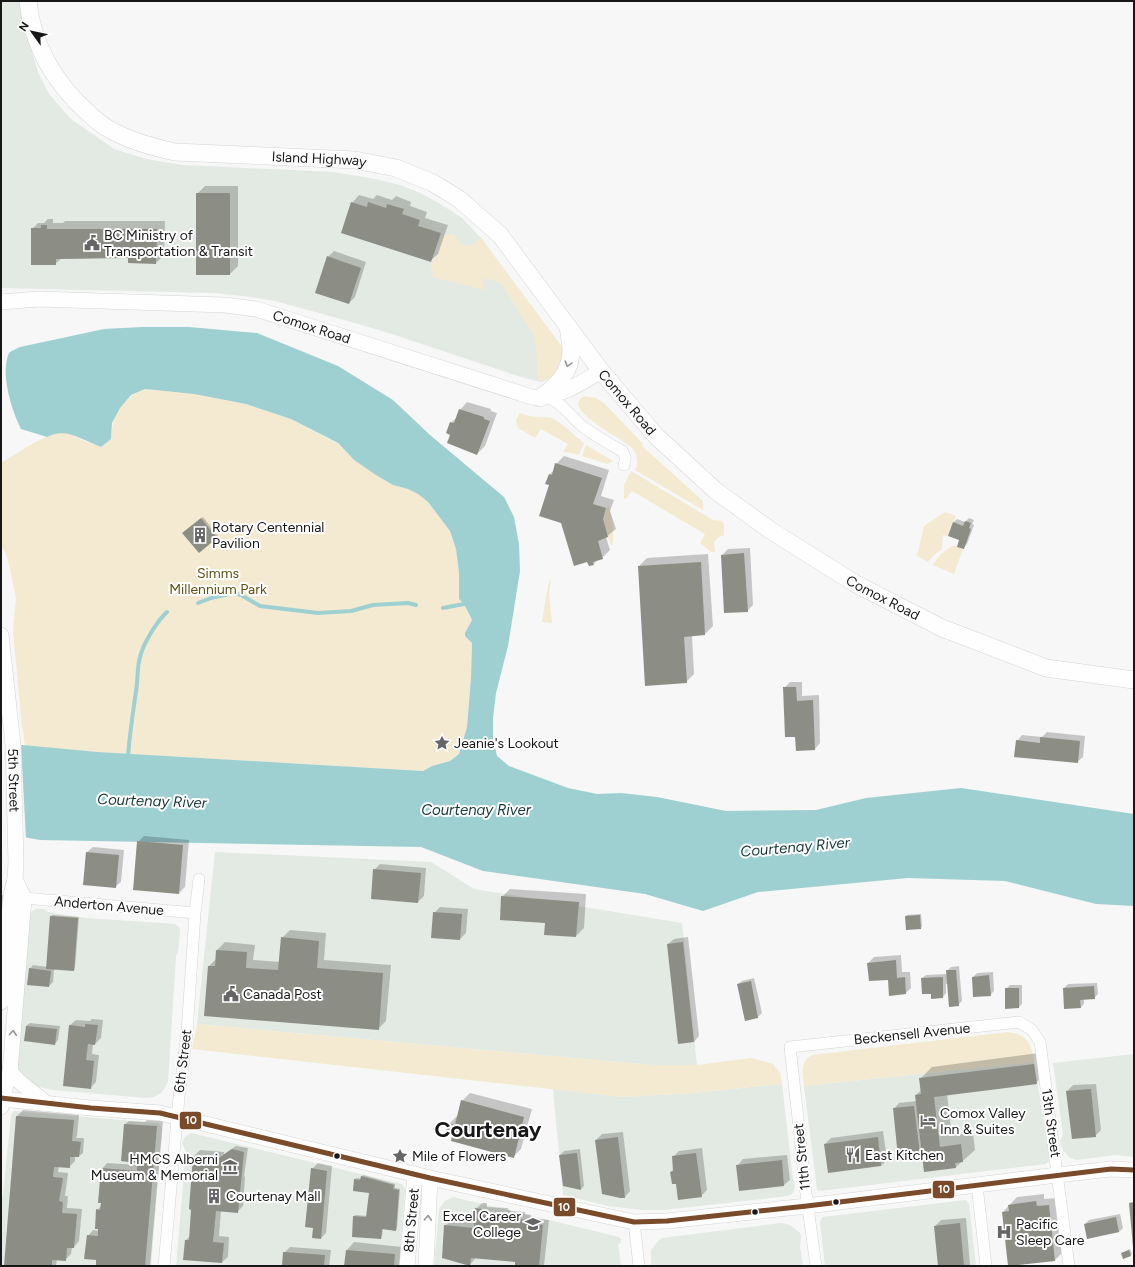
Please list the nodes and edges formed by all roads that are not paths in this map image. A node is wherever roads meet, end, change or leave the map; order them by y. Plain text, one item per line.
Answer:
1 (28, 1) edge
2 (1, 302) edge
3 (568, 326) junction
4 (601, 371) junction
5 (543, 397) junction
6 (624, 465) dead end
7 (1, 635) edge
8 (1134, 680) edge
9 (15, 879) junction
10 (199, 879) dead end
11 (1, 886) edge
12 (24, 898) junction
13 (195, 913) junction
14 (1, 1002) edge
15 (1032, 1030) joint
16 (790, 1047) joint
17 (10, 1072) junction
18 (1, 1100) edge
19 (46, 1102) junction
20 (178, 1116) junction
21 (1134, 1170) edge
22 (415, 1174) junction
23 (1058, 1175) junction
24 (430, 1178) junction
25 (977, 1185) junction
26 (808, 1206) junction
27 (634, 1222) junction
28 (164, 1266) edge
29 (407, 1266) edge
30 (426, 1266) edge
31 (639, 1266) edge
32 (816, 1266) edge
33 (986, 1266) edge
34 (1069, 1266) edge

1 - 3 main road, Island Highway
2 - 5 main road, Comox Road
3 - 4 main road, Island Highway
3 -> 5 main road
4 - 5 main road, Comox Road
4 - 8 main road, Comox Road
5 - 6 street
7 - 9 main road, 5th Street
9 - 11 main road
9 - 12 main road, 5th Street
9 - 14 main road, 5th Street
10 - 13 street, 6th Street
12 - 13 street, Anderton Avenue
17 -> 12 main road, 5th Street
13 - 20 street, 6th Street
15 - 16 street, Beckensell Avenue
15 - 23 street, 13th Street
16 - 26 street, 11th Street
17 - 18 main road, 5th Street
17 - 19 main road
18 - 19 main road
19 - 20 main road
20 - 22 main road
20 - 28 street, 6th Street
21 - 23 main road
22 - 24 main road
22 - 29 main road, 8th Street
23 - 25 main road
23 - 34 street, 13th Street
24 - 27 main road
30 -> 24 main road, 8th Street
25 - 26 main road
25 - 33 street
26 - 27 main road
26 - 32 street, 11th Street
27 - 31 street

